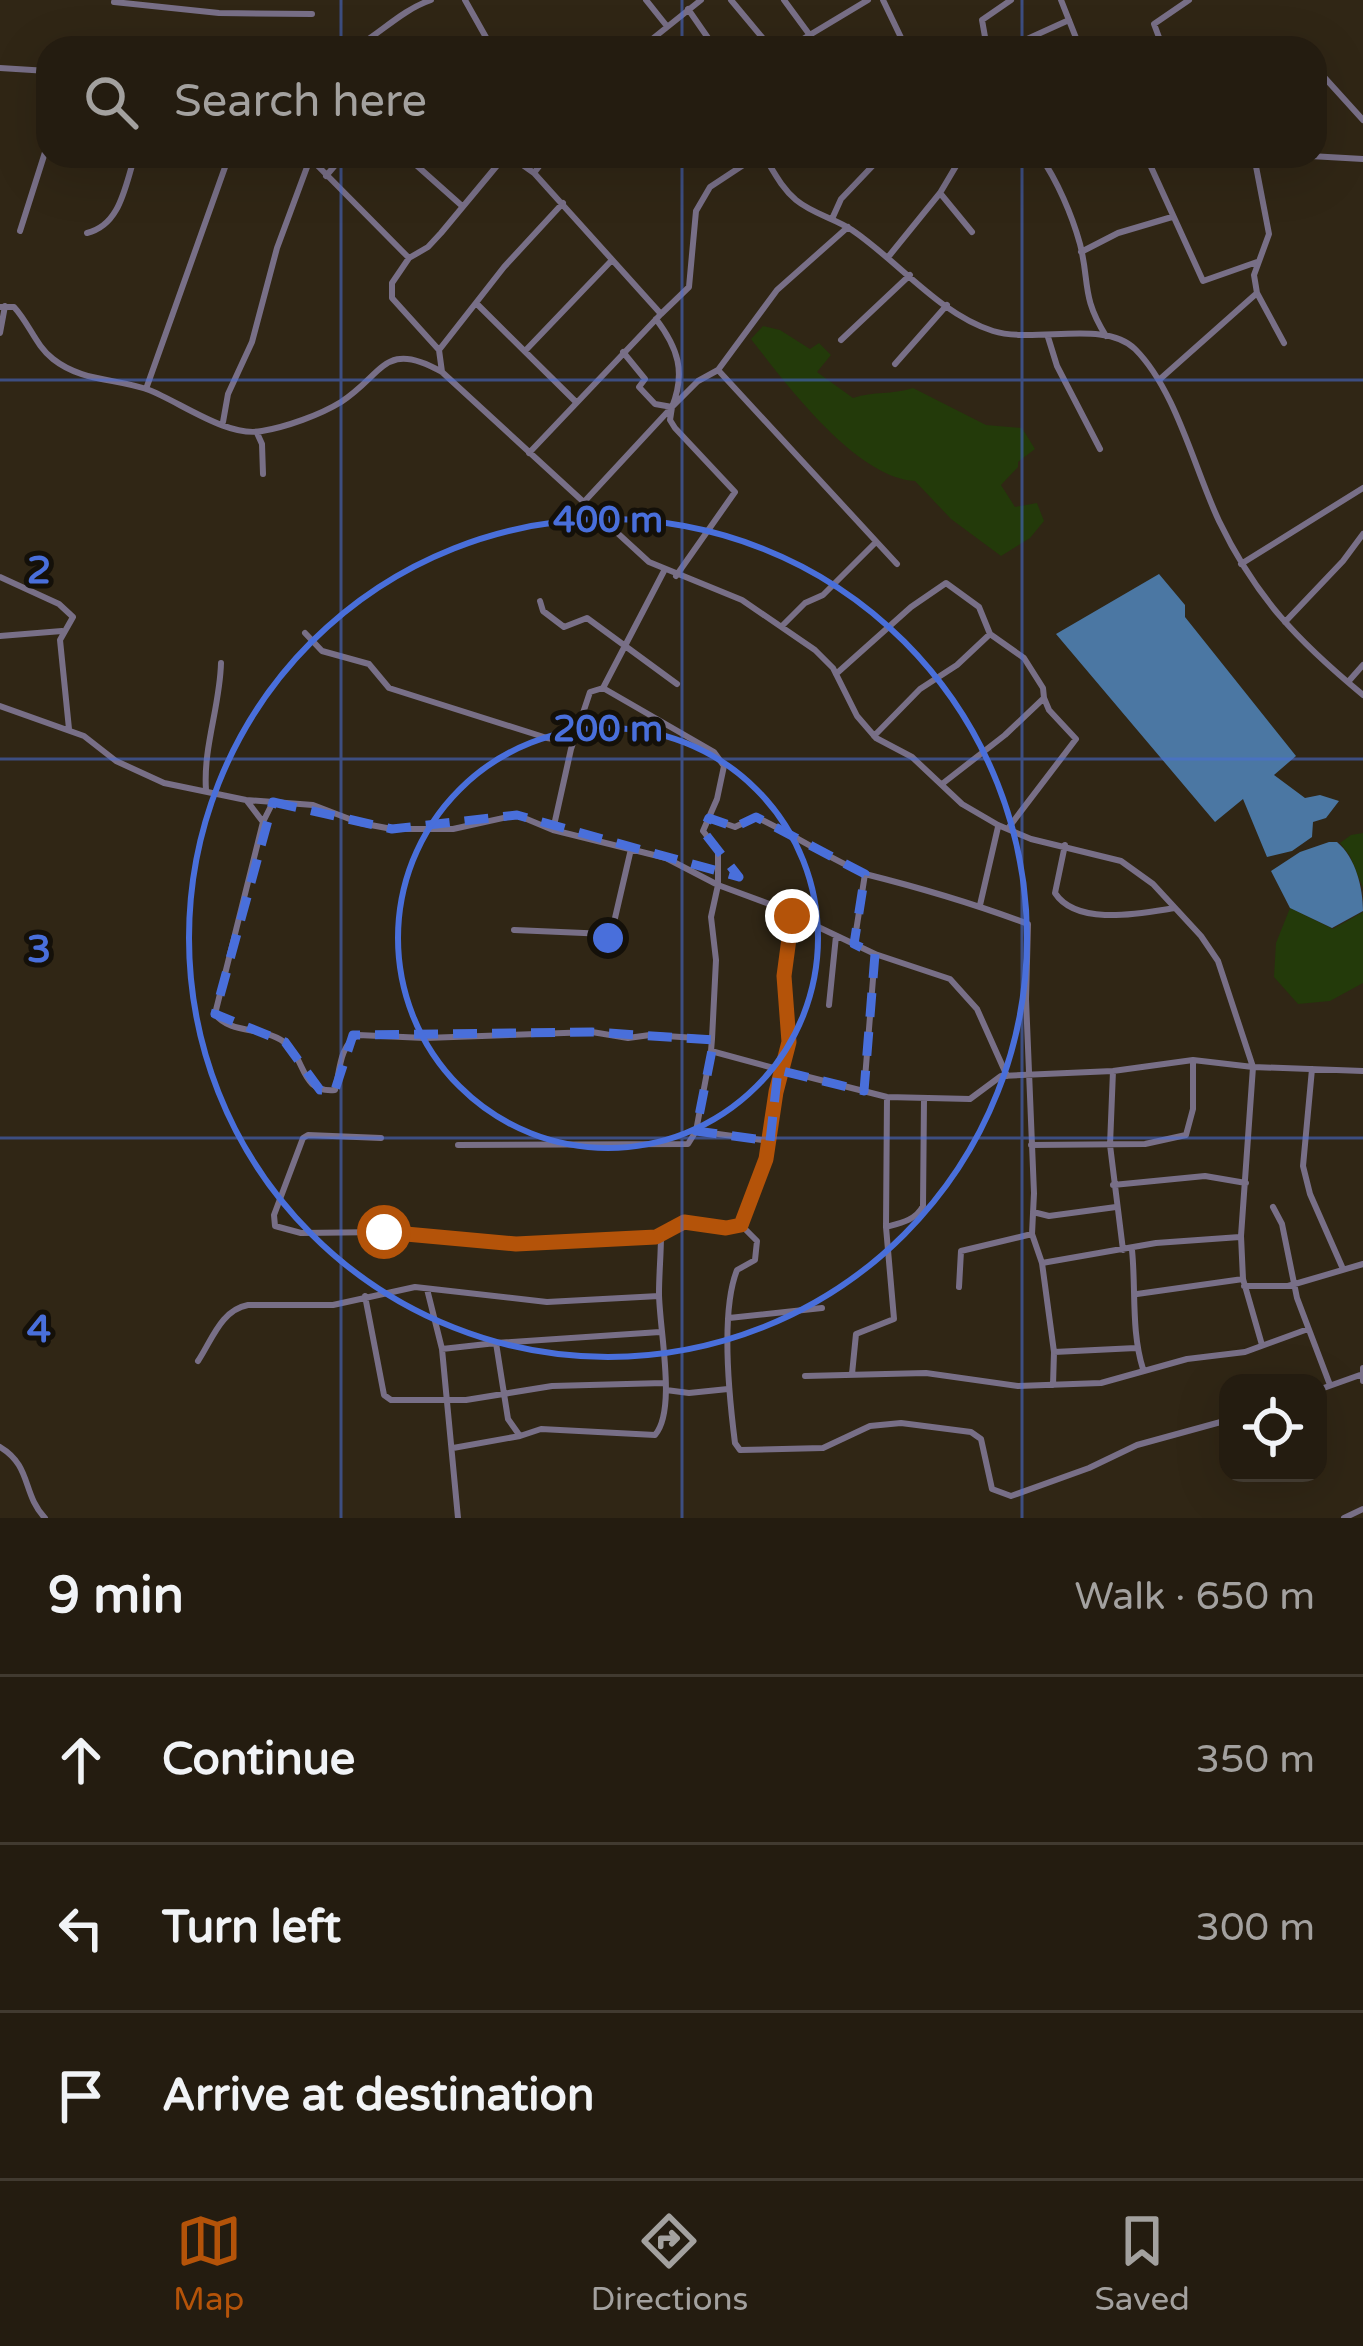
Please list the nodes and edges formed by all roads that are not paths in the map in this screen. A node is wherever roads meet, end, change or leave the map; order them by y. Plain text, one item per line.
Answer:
1 (430, 0) edge
2 (465, 0) edge
3 (646, 0) edge
4 (700, 0) edge
5 (731, 0) edge
6 (784, 0) edge
7 (868, 0) edge
8 (884, 0) edge
9 (1011, 0) edge
10 (1061, 0) edge
11 (1190, 0) edge
12 (100, 1) edge
13 (116, 1) edge
14 (688, 9) junction
15 (312, 14) dead end
16 (1069, 20) junction
17 (666, 26) junction
18 (809, 34) junction
19 (374, 36) edge
20 (486, 36) edge
21 (655, 36) edge
22 (707, 36) edge
23 (761, 36) edge
24 (806, 36) edge
25 (900, 36) edge
26 (985, 36) edge
27 (1034, 36) edge
28 (1076, 36) edge
29 (1158, 36) edge
30 (0, 68) edge
31 (36, 70) edge
32 (1327, 80) edge
33 (1363, 120) edge
34 (1327, 157) edge
35 (1363, 159) edge
36 (40, 168) edge
37 (131, 168) edge
38 (225, 168) edge
39 (305, 168) edge
40 (318, 168) edge
41 (333, 168) edge
42 (419, 168) edge
43 (496, 168) edge
44 (526, 168) edge
45 (538, 168) edge
46 (743, 168) edge
47 (771, 168) edge
48 (871, 168) edge
49 (955, 168) edge
50 (1048, 168) edge
51 (1151, 168) edge
52 (1256, 168) edge
53 (534, 173) junction
54 (326, 176) junction
55 (940, 193) junction
56 (563, 203) junction
57 (461, 205) junction
58 (1172, 217) junction
59 (832, 219) junction
60 (848, 227) junction
61 (20, 231) dead end
62 (972, 232) dead end
63 (87, 233) dead end
64 (1081, 252) junction
65 (889, 256) junction
66 (409, 258) junction
67 (612, 260) junction
68 (1258, 262) junction
69 (910, 274) junction
70 (1257, 293) junction
71 (477, 304) junction
72 (946, 305) junction
73 (2, 307) edge
74 (658, 316) junction
75 (1094, 316) junction
76 (0, 333) edge
77 (1081, 333) junction
78 (1106, 336) junction
79 (1048, 337) junction
80 (841, 340) dead end
81 (1285, 343) dead end
82 (439, 350) junction
83 (525, 351) junction
84 (623, 352) junction
85 (896, 364) dead end
86 (718, 370) junction
87 (442, 372) junction
88 (1159, 380) junction
89 (146, 389) junction
90 (576, 402) junction
91 (672, 407) junction
92 (222, 424) junction
93 (257, 433) junction
94 (1100, 448) dead end
95 (529, 453) junction
96 (263, 474) dead end
97 (1363, 488) edge
98 (583, 503) junction
99 (1363, 534) edge
100 (876, 542) junction
101 (897, 564) dead end
102 (1241, 564) junction
103 (664, 571) junction
104 (676, 576) junction
105 (0, 577) edge
106 (540, 601) dead end
107 (1285, 622) junction
108 (782, 625) junction
109 (64, 631) junction
110 (305, 633) dead end
111 (990, 634) junction
112 (0, 636) edge
113 (626, 646) junction
114 (221, 663) dead end
115 (1363, 664) edge
116 (836, 674) junction
117 (1348, 682) junction
118 (677, 684) dead end
119 (603, 688) junction
120 (1363, 695) edge
121 (1044, 698) junction
122 (0, 706) edge
123 (69, 729) junction
124 (874, 736) junction
125 (573, 742) junction
126 (941, 784) junction
127 (206, 790) junction
128 (246, 800) junction
129 (273, 802) junction
130 (709, 818) junction
131 (263, 822) junction
132 (998, 825) junction
133 (1009, 827) junction
134 (554, 830) junction
135 (1065, 845) junction
136 (631, 848) junction
137 (865, 874) junction
138 (718, 885) junction
139 (980, 905) junction
140 (1175, 908) junction
141 (792, 916) junction
142 (514, 930) dead end
143 (836, 936) junction
144 (854, 944) junction
145 (875, 954) junction
146 (829, 1005) dead end
147 (712, 1040) junction
148 (711, 1051) junction
149 (1192, 1060) junction
150 (1253, 1067) junction
151 (1312, 1069) junction
152 (781, 1070) junction
153 (1113, 1071) junction
154 (1363, 1071) edge
155 (1030, 1073) junction
156 (1007, 1076) junction
157 (864, 1091) junction
158 (886, 1096) junction
159 (924, 1099) junction
160 (696, 1130) junction
161 (381, 1138) dead end
162 (770, 1141) junction
163 (1031, 1144) junction
164 (458, 1145) dead end
165 (1110, 1145) junction
166 (1246, 1183) junction
167 (1113, 1184) junction
168 (1116, 1207) junction
169 (1273, 1207) dead end
170 (1033, 1212) junction
171 (741, 1225) junction
172 (886, 1227) junction
173 (1032, 1234) junction
174 (662, 1235) junction
175 (1241, 1237) junction
176 (1127, 1250) junction
177 (1042, 1263) junction
178 (1363, 1264) edge
179 (1342, 1269) junction
180 (1244, 1283) junction
181 (1296, 1283) junction
182 (958, 1287) dead end
183 (427, 1288) junction
184 (1137, 1294) junction
185 (364, 1296) junction
186 (659, 1296) junction
187 (822, 1308) dead end
188 (729, 1318) junction
189 (1308, 1329) junction
190 (661, 1332) junction
191 (496, 1343) junction
192 (1262, 1345) junction
193 (442, 1348) junction
194 (1136, 1348) junction
195 (1054, 1352) junction
196 (198, 1360) dead end
197 (1143, 1369) junction
198 (852, 1374) junction
199 (1362, 1375) edge
200 (805, 1376) dead end
201 (1053, 1385) junction
202 (1330, 1385) junction
203 (1327, 1386) edge
204 (665, 1387) junction
205 (730, 1389) junction
206 (506, 1390) junction
207 (447, 1399) junction
208 (1219, 1422) edge
209 (520, 1436) junction
210 (0, 1447) edge
211 (452, 1448) junction
212 (1363, 1509) edge
213 (45, 1518) edge
214 (458, 1518) edge
215 (1344, 1518) edge

1 - 19 street
2 - 20 street
3 - 17 street
4 - 14 street
5 - 23 street
6 - 18 street
7 - 18 street
8 - 25 street
9 - 26 street
10 - 16 street
11 - 29 street
12 - 13 street
13 - 15 street
14 - 17 street
14 - 22 street
16 - 27 street
16 - 28 street
17 - 21 street
18 - 24 street
30 - 31 street
32 - 33 street
34 - 35 street
36 - 61 street
37 - 63 street
38 - 89 street
39 - 92 street
40 - 54 street
41 - 54 street
42 - 57 street
43 - 57 street
44 - 53 street
45 - 53 street
46 - 74 street
47 - 59 street
48 - 59 street
49 - 55 street
50 - 64 street
51 - 58 street
52 - 68 street
53 - 56 street
54 - 66 street
55 - 62 street
55 - 65 street
56 - 67 street
56 - 71 street
57 - 66 street
58 - 64 street
58 - 68 street
59 - 60 street
60 - 65 street
60 - 86 street
64 - 75 street
65 - 69 street
66 - 82 street
67 - 74 street
67 - 83 street
68 - 70 street
69 - 72 street
69 - 80 street
70 - 81 street
70 - 88 street
71 - 82 street
71 - 83 street
72 - 79 street
72 - 85 street
73 - 76 street
73 - 89 street
74 - 84 street
74 - 91 street
75 - 77 street
75 - 78 street
77 - 78 street
77 - 79 street
78 - 88 street
79 - 94 street
82 - 87 street
83 - 90 street
84 - 90 street
84 - 91 street
86 - 91 street
86 - 100 street
87 - 93 street
87 - 95 street
88 - 102 street
89 - 92 street
90 - 95 street
91 - 98 street
91 - 104 street
92 - 93 street
93 - 96 street
95 - 98 street
97 - 102 street
98 - 103 street
99 - 107 street
100 - 101 street
100 - 108 street
102 - 107 street
103 - 104 street
103 - 113 street
104 - 108 street
105 - 109 street
106 - 113 street
107 - 117 street
108 - 116 street
109 - 112 street
109 - 123 street
110 - 125 street
111 - 116 street
111 - 121 street
111 - 124 street
113 - 118 street
113 - 119 street
114 - 127 street
115 - 117 street
116 - 124 street
117 - 120 street
119 - 125 street
119 - 130 street
121 - 126 street
121 - 133 street
122 - 123 street
123 - 127 street
124 - 126 street
125 - 134 street
126 - 132 street
127 - 128 street
128 - 129 street
128 - 131 street
129 - 131 street
129 - 134 street
130 - 137 street
130 - 138 street
131 - 147 street
132 - 133 street
132 - 139 street
133 - 135 street
134 - 136 street
135 - 140 street
135 - 140 street
136 - 138 street
136 - 142 street
137 - 139 street
137 - 144 street
138 - 141 street
138 - 147 street
139 - 155 street
140 - 150 street
141 - 143 street
141 - 152 street
143 - 144 street
143 - 146 street
144 - 145 street
145 - 156 street
145 - 157 street
147 - 148 street
148 - 152 street
148 - 160 street
149 - 150 street
149 - 153 street
149 - 165 street
150 - 151 street
150 - 166 street
151 - 154 street
151 - 179 street
152 - 157 street
152 - 162 street
153 - 155 street
153 - 165 street
155 - 156 street
155 - 163 street
156 - 159 street
157 - 158 street
158 - 159 street
158 - 172 street
159 - 172 street
160 - 162 street
160 - 164 street
161 - 174 street
162 - 171 street
163 - 165 street
163 - 170 street
165 - 167 street
166 - 167 street
166 - 175 street
167 - 168 street
168 - 170 street
168 - 176 street
169 - 181 street
170 - 173 street
171 - 174 street
171 - 188 street
172 - 198 street
173 - 177 street
173 - 182 street
174 - 186 street
175 - 176 street
175 - 180 street
176 - 177 street
176 - 184 street
177 - 195 street
178 - 179 street
179 - 181 street
180 - 181 street
180 - 184 street
180 - 192 street
181 - 189 street
183 - 185 street
183 - 186 street
183 - 193 street
184 - 194 street
185 - 196 street
185 - 207 street
186 - 190 street
187 - 188 street
188 - 205 street
189 - 192 street
189 - 202 street
190 - 191 street
190 - 204 street
191 - 193 street
191 - 206 street
192 - 197 street
193 - 207 street
194 - 195 street
194 - 197 street
195 - 201 street
197 - 201 street
198 - 200 street
198 - 201 street
199 - 202 street
202 - 203 street
204 - 205 street
204 - 206 street
204 - 209 street
205 - 208 street
206 - 207 street
206 - 209 street
207 - 211 street
209 - 211 street
210 - 213 street
211 - 214 street
212 - 215 street

